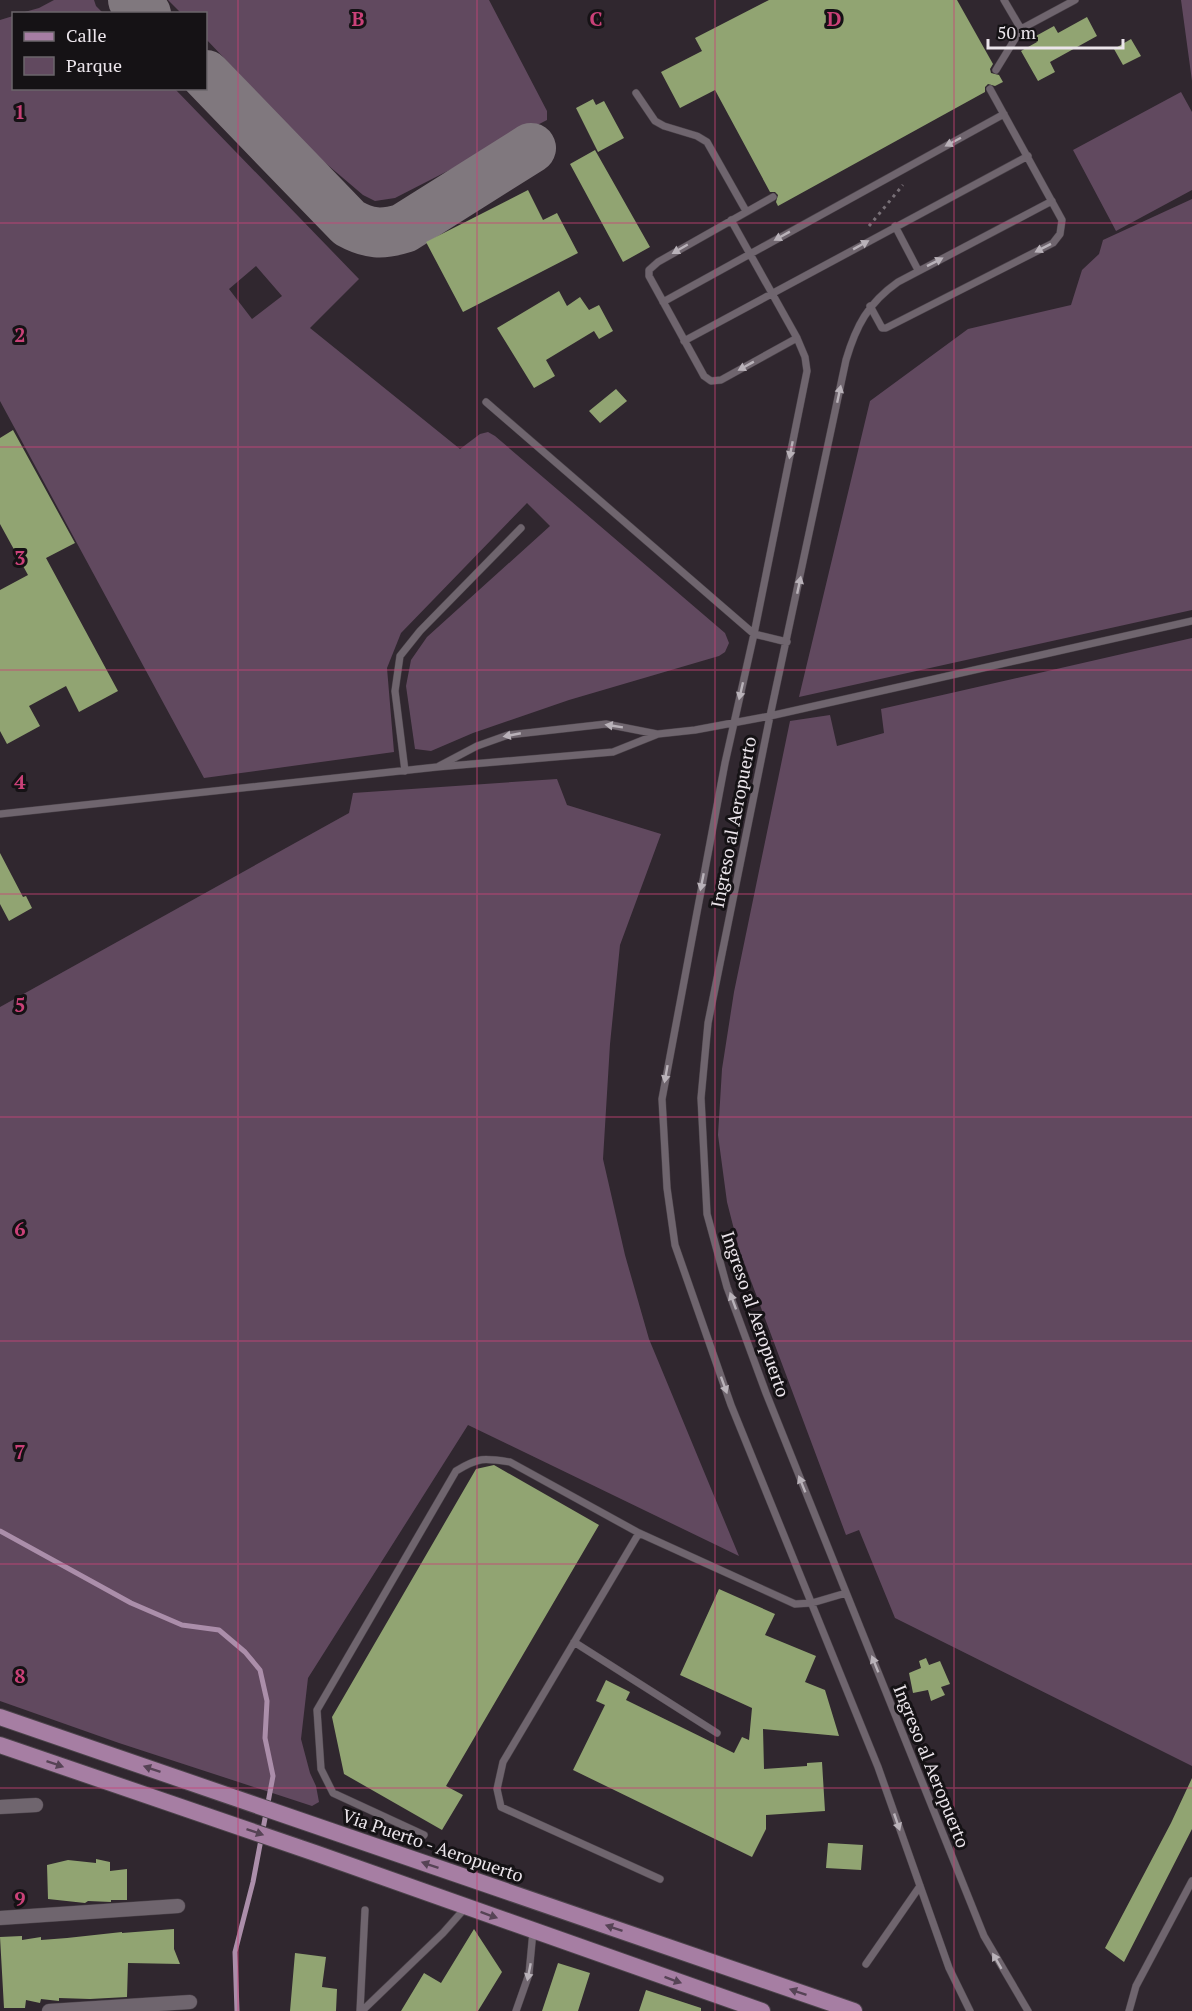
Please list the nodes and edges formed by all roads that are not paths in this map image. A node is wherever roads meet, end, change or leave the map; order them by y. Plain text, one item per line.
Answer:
1 (1004, 0) edge
2 (1075, 0) edge
3 (1065, 2) edge
4 (1021, 29) junction
5 (996, 70) dead end
6 (990, 89) dead end
7 (636, 93) dead end
8 (1004, 114) junction
9 (1028, 156) junction
10 (773, 197) dead end
11 (1052, 201) junction
12 (746, 211) junction
13 (731, 220) junction
14 (895, 226) junction
15 (750, 254) junction
16 (918, 270) junction
17 (772, 293) junction
18 (663, 302) junction
19 (870, 306) junction
20 (798, 338) junction
21 (684, 341) junction
22 (486, 402) dead end
23 (521, 528) dead end
24 (1192, 621) edge
25 (754, 634) junction
26 (787, 642) junction
27 (770, 716) junction
28 (733, 723) junction
29 (658, 734) junction
30 (437, 767) junction
31 (405, 771) junction
32 (0, 814) edge
33 (639, 1533) junction
34 (846, 1593) junction
35 (812, 1603) junction
36 (574, 1642) junction
37 (0, 1717) edge
38 (717, 1733) dead end
39 (0, 1745) edge
40 (36, 1805) dead end
41 (0, 1807) edge
42 (424, 1836) dead end
43 (660, 1879) dead end
44 (1192, 1881) edge
45 (920, 1886) junction
46 (178, 1906) dead end
47 (466, 1907) junction
48 (365, 1910) dead end
49 (0, 1918) edge
50 (533, 1931) junction
51 (866, 1964) dead end
52 (190, 2002) dead end
53 (49, 2011) edge
54 (361, 2011) edge
55 (516, 2011) edge
56 (762, 2011) edge
57 (854, 2011) edge
58 (970, 2011) edge
59 (1028, 2011) edge
60 (1129, 2011) edge

1 - 4 lane
2 - 3 lane
3 - 4 lane
4 - 5 lane
6 - 8 lane
7 - 12 lane
8 - 9 lane
8 -> 15 lane
9 - 11 lane
9 - 14 lane
10 - 12 lane
16 -> 11 lane
11 -> 19 lane
12 - 13 lane
13 - 15 lane, Ingreso al Aeropuerto
13 -> 18 lane
14 - 16 lane
17 -> 14 lane
15 - 17 lane, Ingreso al Aeropuerto
15 - 18 lane
16 - 19 lane
17 - 20 lane, Ingreso al Aeropuerto
17 - 21 lane
18 - 21 lane
26 -> 19 lane, Ingreso al Aeropuerto
20 -> 21 lane
20 -> 25 lane, Ingreso al Aeropuerto
22 - 25 lane
23 - 31 lane
24 - 27 lane
25 - 26 lane
25 -> 28 lane, Ingreso al Aeropuerto
26 - 27 lane, Ingreso al Aeropuerto
27 - 28 lane
34 -> 27 lane, Ingreso al Aeropuerto
28 - 29 lane
28 -> 35 lane, Ingreso al Aeropuerto
29 - 30 lane
29 -> 30 lane
30 - 31 lane
31 - 32 lane
33 - 35 lane
33 - 36 lane
33 - 42 lane
34 - 35 lane
59 -> 34 lane, Ingreso al Aeropuerto
35 -> 45 lane, Ingreso al Aeropuerto
36 - 38 lane
36 - 43 lane
57 -> 37 main road, Via Puerto - Aeropuerto
39 -> 47 main road
40 - 41 street
44 - 60 lane
45 - 51 lane
45 - 58 lane, Ingreso al Aeropuerto
46 - 49 street
47 -> 50 main road
47 - 54 lane
48 - 54 lane
50 -> 55 lane
50 -> 56 main road
52 - 53 street

